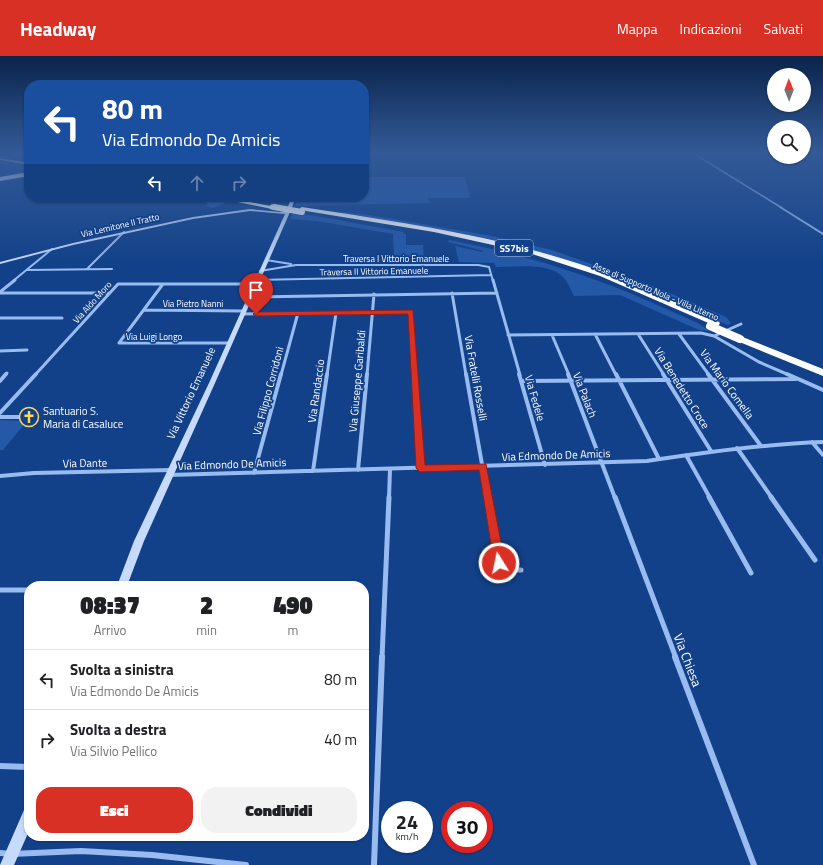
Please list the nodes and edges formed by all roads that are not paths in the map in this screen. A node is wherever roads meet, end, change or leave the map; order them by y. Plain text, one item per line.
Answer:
1 (752, 190) edge
2 (244, 202) edge
3 (252, 202) edge
4 (292, 202) edge
5 (291, 205) junction
6 (272, 207) junction
7 (288, 212) junction
8 (281, 227) junction
9 (124, 232) junction
10 (823, 234) edge
11 (52, 249) junction
12 (266, 260) junction
13 (0, 263) edge
14 (296, 265) junction
15 (86, 269) junction
16 (112, 269) dead end
17 (27, 270) junction
18 (260, 271) junction
19 (491, 275) junction
20 (256, 282) junction
21 (163, 284) junction
22 (0, 293) edge
23 (110, 293) junction
24 (497, 293) junction
25 (374, 294) junction
26 (452, 294) junction
27 (249, 297) junction
28 (144, 310) junction
29 (242, 312) junction
30 (373, 312) junction
31 (298, 313) junction
32 (336, 313) junction
33 (0, 318) edge
34 (62, 318) dead end
35 (741, 324) dead end
36 (595, 334) junction
37 (638, 334) junction
38 (679, 334) junction
39 (508, 335) junction
40 (552, 335) junction
41 (714, 336) junction
42 (743, 337) junction
43 (230, 343) junction
44 (0, 350) edge
45 (27, 350) dead end
46 (823, 368) edge
47 (7, 373) dead end
48 (823, 373) edge
49 (796, 379) junction
50 (667, 380) junction
51 (713, 380) junction
52 (0, 381) edge
53 (521, 381) junction
54 (571, 381) junction
55 (619, 381) junction
56 (823, 390) edge
57 (0, 413) edge
58 (0, 417) edge
59 (23, 417) dead end
60 (812, 442) junction
61 (823, 442) edge
62 (761, 446) junction
63 (738, 448) junction
64 (711, 451) junction
65 (686, 455) junction
66 (823, 455) edge
67 (659, 459) junction
68 (601, 463) junction
69 (546, 465) junction
70 (483, 467) junction
71 (420, 468) junction
72 (390, 469) junction
73 (358, 470) junction
74 (313, 471) junction
75 (170, 473) junction
76 (254, 473) junction
77 (0, 476) edge
78 (815, 560) dead end
79 (521, 570) dead end
80 (751, 573) dead end
81 (124, 581) edge
82 (0, 590) edge
83 (24, 590) edge
84 (0, 766) edge
85 (24, 767) edge
86 (24, 824) edge
87 (6, 857) edge
88 (246, 865) edge
89 (374, 865) edge
90 (754, 865) edge

1 - 10 street
2 - 6 highway, Asse di Supporto Nola - Villa Literno / SS7bis
3 - 6 highway, Asse di Supporto Nola - Villa Literno / SS7bis
4 - 5 main road, Via Vittorio Emanuele
5 - 6 main road
5 - 7 main road, Via Vittorio Emanuele
6 - 7 main road, Via Lemitone II Tratto
6 - 8 main road
6 - 9 main road, Via Lemitone II Tratto
6 - 42 highway, Asse di Supporto Nola - Villa Literno / SS7bis, bridge
7 - 8 main road, Via Vittorio Emanuele
8 - 12 main road, Via Vittorio Emanuele
9 - 11 main road, Via Lemitone II Tratto
9 - 15 street
11 - 13 main road, Via Lemitone II Tratto
11 - 17 street
12 - 14 street, Traversa I Vittorio Emanuele
12 - 18 main road, Via Vittorio Emanuele
14 - 18 street, Traversa I Vittorio Emanuele
14 - 19 street, Traversa I Vittorio Emanuele
15 - 16 street
15 - 17 street
17 - 22 street
18 - 20 main road, Via Vittorio Emanuele
19 - 20 street, Traversa II Vittorio Emanuele
19 - 24 street, Via Fedele
20 - 21 street, Via Aldo Moro
20 - 27 main road, Via Vittorio Emanuele
21 - 23 street, Via Aldo Moro
21 - 28 street
22 - 23 street
23 - 57 street, Via Aldo Moro
24 - 26 street
24 - 39 street, Via Fedele
25 - 26 street
25 - 27 street
25 - 30 street, Via Giuseppe Garibaldi
26 - 70 street, Via Fratelli Rosselli
27 - 29 main road, Via Vittorio Emanuele
28 - 29 street, Via Pietro Nanni
28 - 43 street, Via Luigi Longo
29 - 31 street, Via Pietro Nanni
29 - 43 main road, Via Vittorio Emanuele
30 - 32 street, Via Pietro Nanni
30 - 71 street, Via Pietro Nanni
30 - 73 street, Via Giuseppe Garibaldi
31 - 32 street, Via Pietro Nanni
31 - 76 street, Via Filippo Corridoni
32 - 74 street, Via Randaccio
33 - 34 street
35 - 41 street
36 - 37 street
36 - 40 street
36 - 55 street
37 - 38 street
37 - 50 street, Via Benedetto Croce
38 - 41 street
38 - 51 street, Via Mario Comella
39 - 40 street
39 - 53 street, Via Fedele
40 - 54 street, Via Palach
41 - 49 street
42 - 46 highway, Asse di Supporto Nola - Villa Literno / SS7bis
42 - 48 highway, Asse di Supporto Nola - Villa Literno / SS7bis
43 - 75 main road, Via Vittorio Emanuele
44 - 45 street
47 - 52 street
49 - 51 street
49 - 56 street
50 - 51 street
50 - 55 street
50 - 64 street, Via Benedetto Croce
51 - 62 street, Via Mario Comella
53 - 54 street
53 - 69 street, Via Fedele
54 - 55 street
54 - 68 street, Via Palach
55 - 67 street
58 - 59 street
60 - 61 street, Via Edmondo De Amicis
60 - 62 street, Via Edmondo De Amicis
60 - 66 street
62 - 63 street, Via Edmondo De Amicis
63 - 64 street, Via Edmondo De Amicis
63 - 78 street
64 - 65 street, Via Edmondo De Amicis
65 - 67 street, Via Edmondo De Amicis
65 - 80 street
67 - 68 street, Via Edmondo De Amicis
68 - 69 street, Via Edmondo De Amicis
68 - 90 street, Via Chiesa
69 - 70 street, Via Edmondo De Amicis
70 - 71 street, Via Edmondo De Amicis
70 - 79 street, Via Fratelli Rosselli
71 - 72 street, Via Edmondo De Amicis
72 - 73 street, Via Edmondo De Amicis
72 - 89 street
73 - 74 street, Via Edmondo De Amicis
74 - 76 street, Via Edmondo De Amicis
75 - 76 street, Via Edmondo De Amicis
75 - 77 street, Via Dante
75 - 81 main road, Via Vittorio Emanuele
82 - 83 street
84 - 85 street
86 - 87 main road
87 - 88 street

